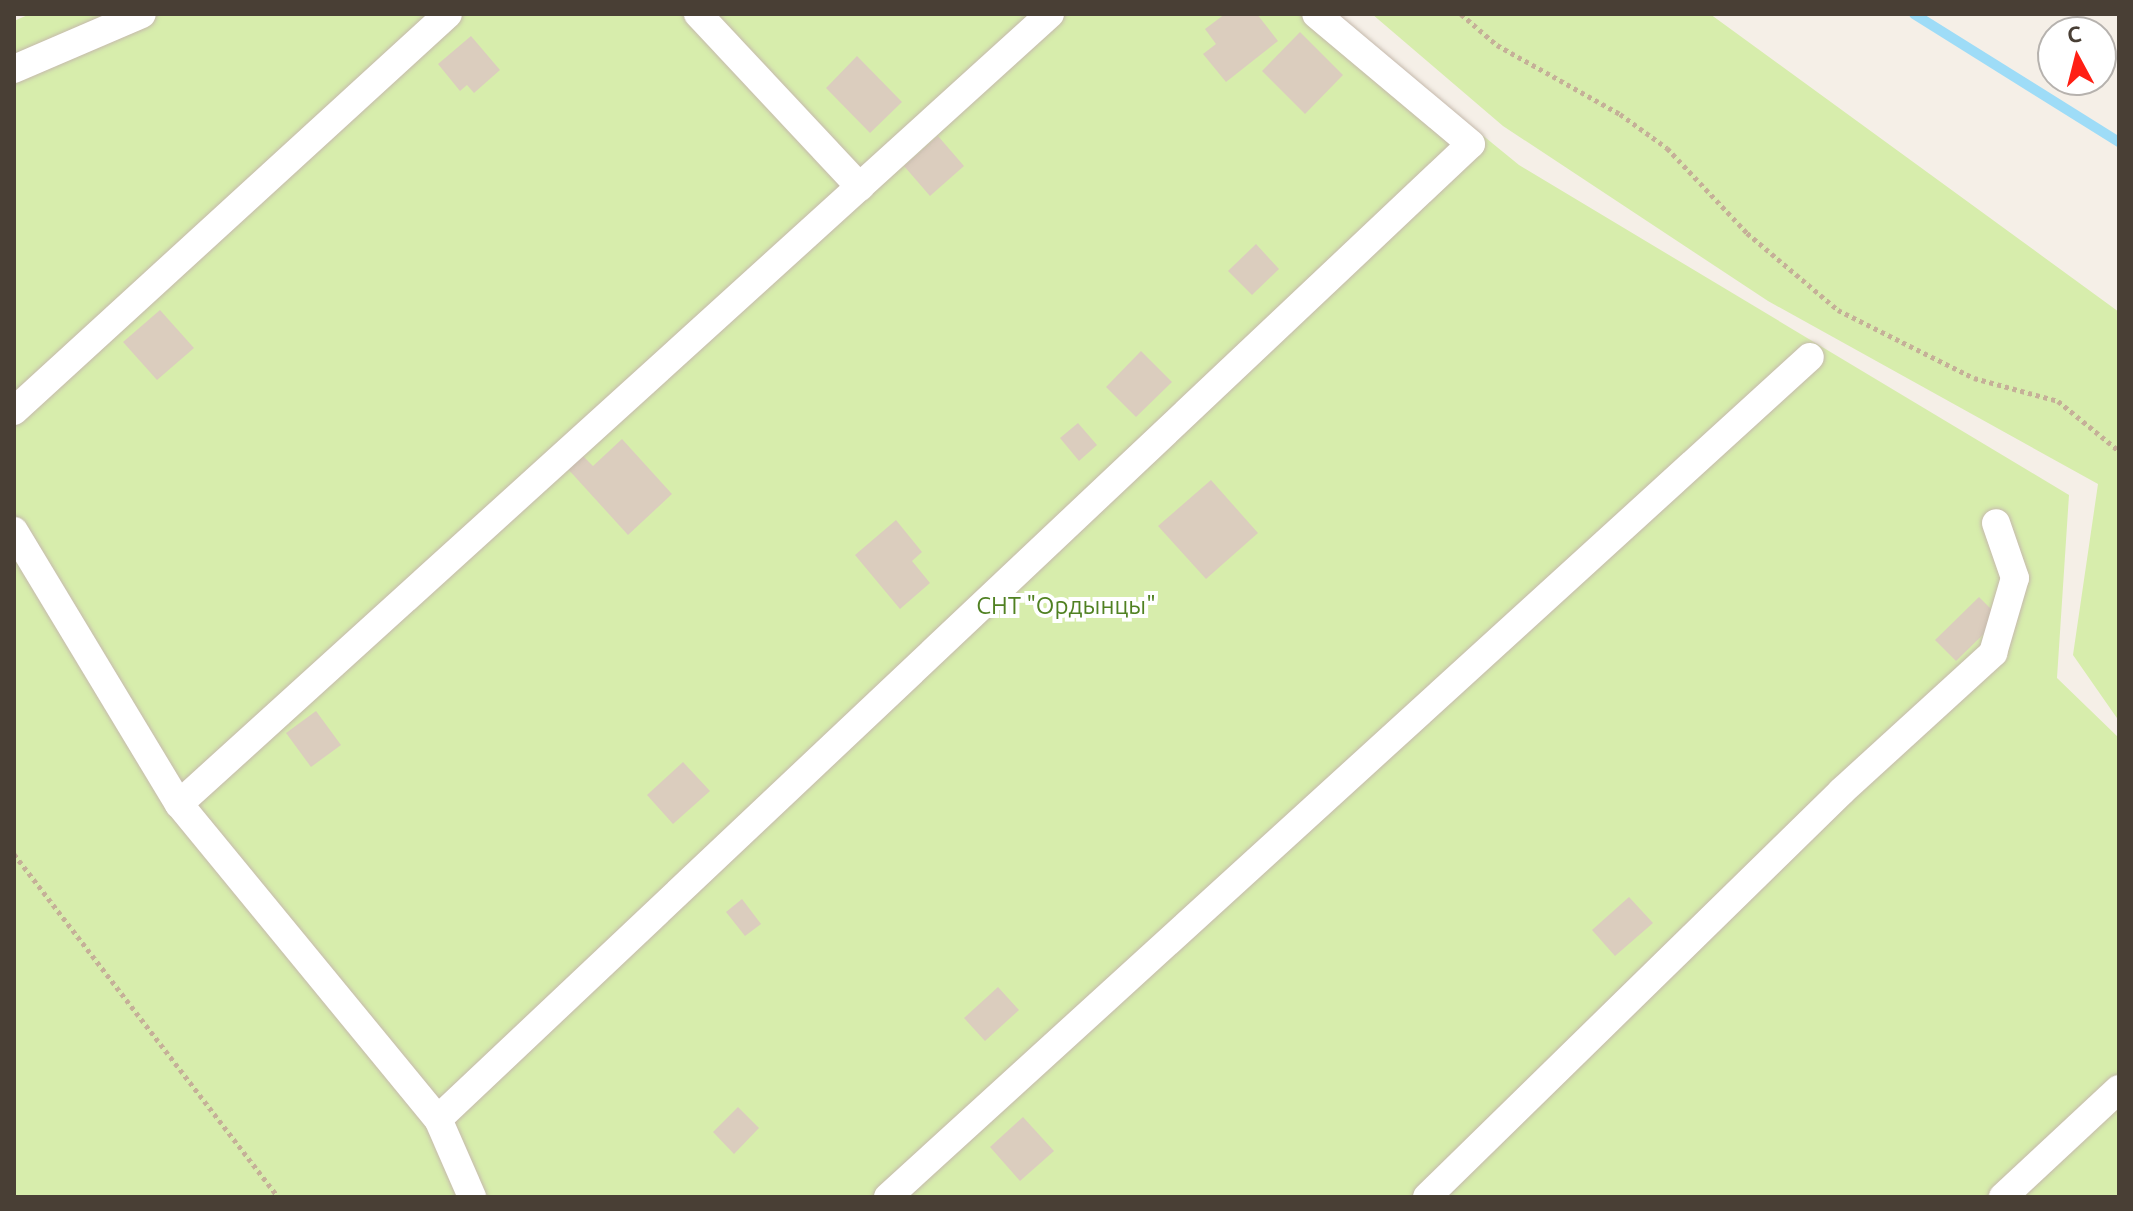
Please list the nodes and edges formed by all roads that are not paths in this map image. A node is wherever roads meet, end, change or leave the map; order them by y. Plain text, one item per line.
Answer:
1 (142, 14) edge
2 (448, 14) edge
3 (698, 14) edge
4 (1050, 14) edge
5 (1316, 14) edge
6 (14, 69) edge
7 (860, 187) junction
8 (1810, 357) dead end
9 (14, 411) edge
10 (1996, 523) dead end
11 (14, 531) edge
12 (179, 804) junction
13 (2119, 1089) edge
14 (438, 1119) junction
15 (472, 1197) edge
16 (888, 1197) edge
17 (1427, 1197) edge
18 (2003, 1197) edge

1 - 6 street
2 - 9 street
3 - 7 street
4 - 7 street
5 - 14 street
7 - 12 street
8 - 16 street
10 - 17 street
11 - 12 street
12 - 14 street
13 - 18 street
14 - 15 street

